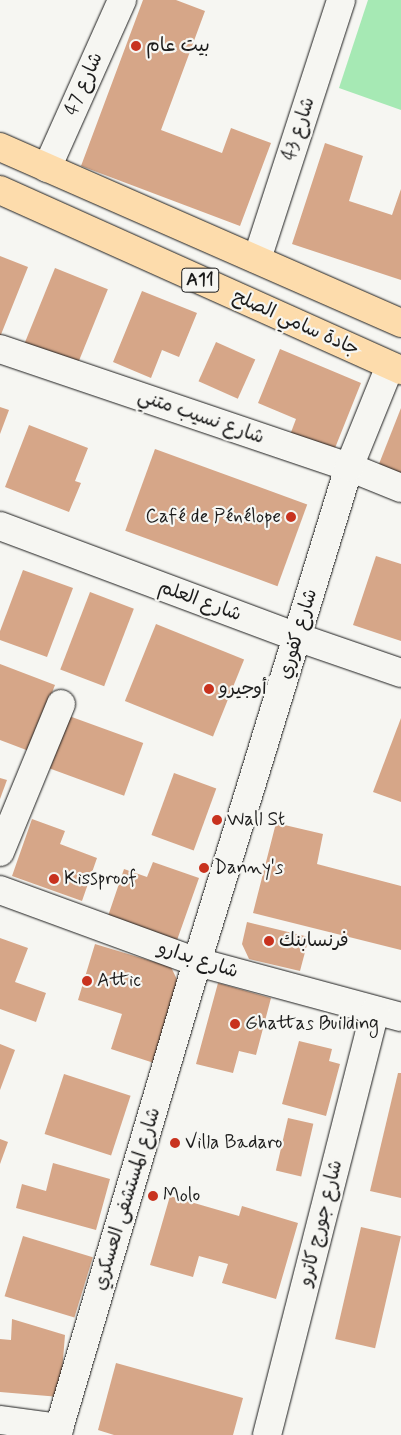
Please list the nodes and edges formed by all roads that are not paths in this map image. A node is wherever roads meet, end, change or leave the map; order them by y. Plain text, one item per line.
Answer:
1 (122, 0) edge
2 (341, 0) edge
3 (0, 148) edge
4 (47, 168) junction
5 (0, 190) edge
6 (257, 259) junction
7 (401, 323) edge
8 (0, 349) edge
9 (396, 368) edge
10 (349, 467) junction
11 (401, 488) edge
12 (0, 526) edge
13 (297, 637) junction
14 (401, 673) edge
15 (61, 704) dead end
16 (0, 852) edge
17 (0, 890) edge
18 (197, 962) junction
19 (388, 1014) edge
20 (0, 1420) edge
21 (58, 1431) edge
22 (267, 1435) edge

1 - 4 street, شارع 47
2 - 6 street, شارع 43
3 - 4 highway, A11
4 - 6 highway, A11
5 - 9 highway, جادة سامي الصلح / A11
6 - 7 highway, A11
8 - 10 street, شارع نسيب متني
9 - 10 street, شارع كفوري
10 - 11 street, شارع نسيب متني
10 - 13 street, شارع كفوري
12 - 13 street, شارع العلم
13 - 14 street, شارع العلم
13 - 18 street, شارع كفوري
15 - 16 street
17 - 18 street, شارع بدارو
18 - 19 street, شارع بدارو
18 - 21 street, شارع المستشفى العسكري
19 - 22 street, شارع جورج كاترو
20 - 21 street

